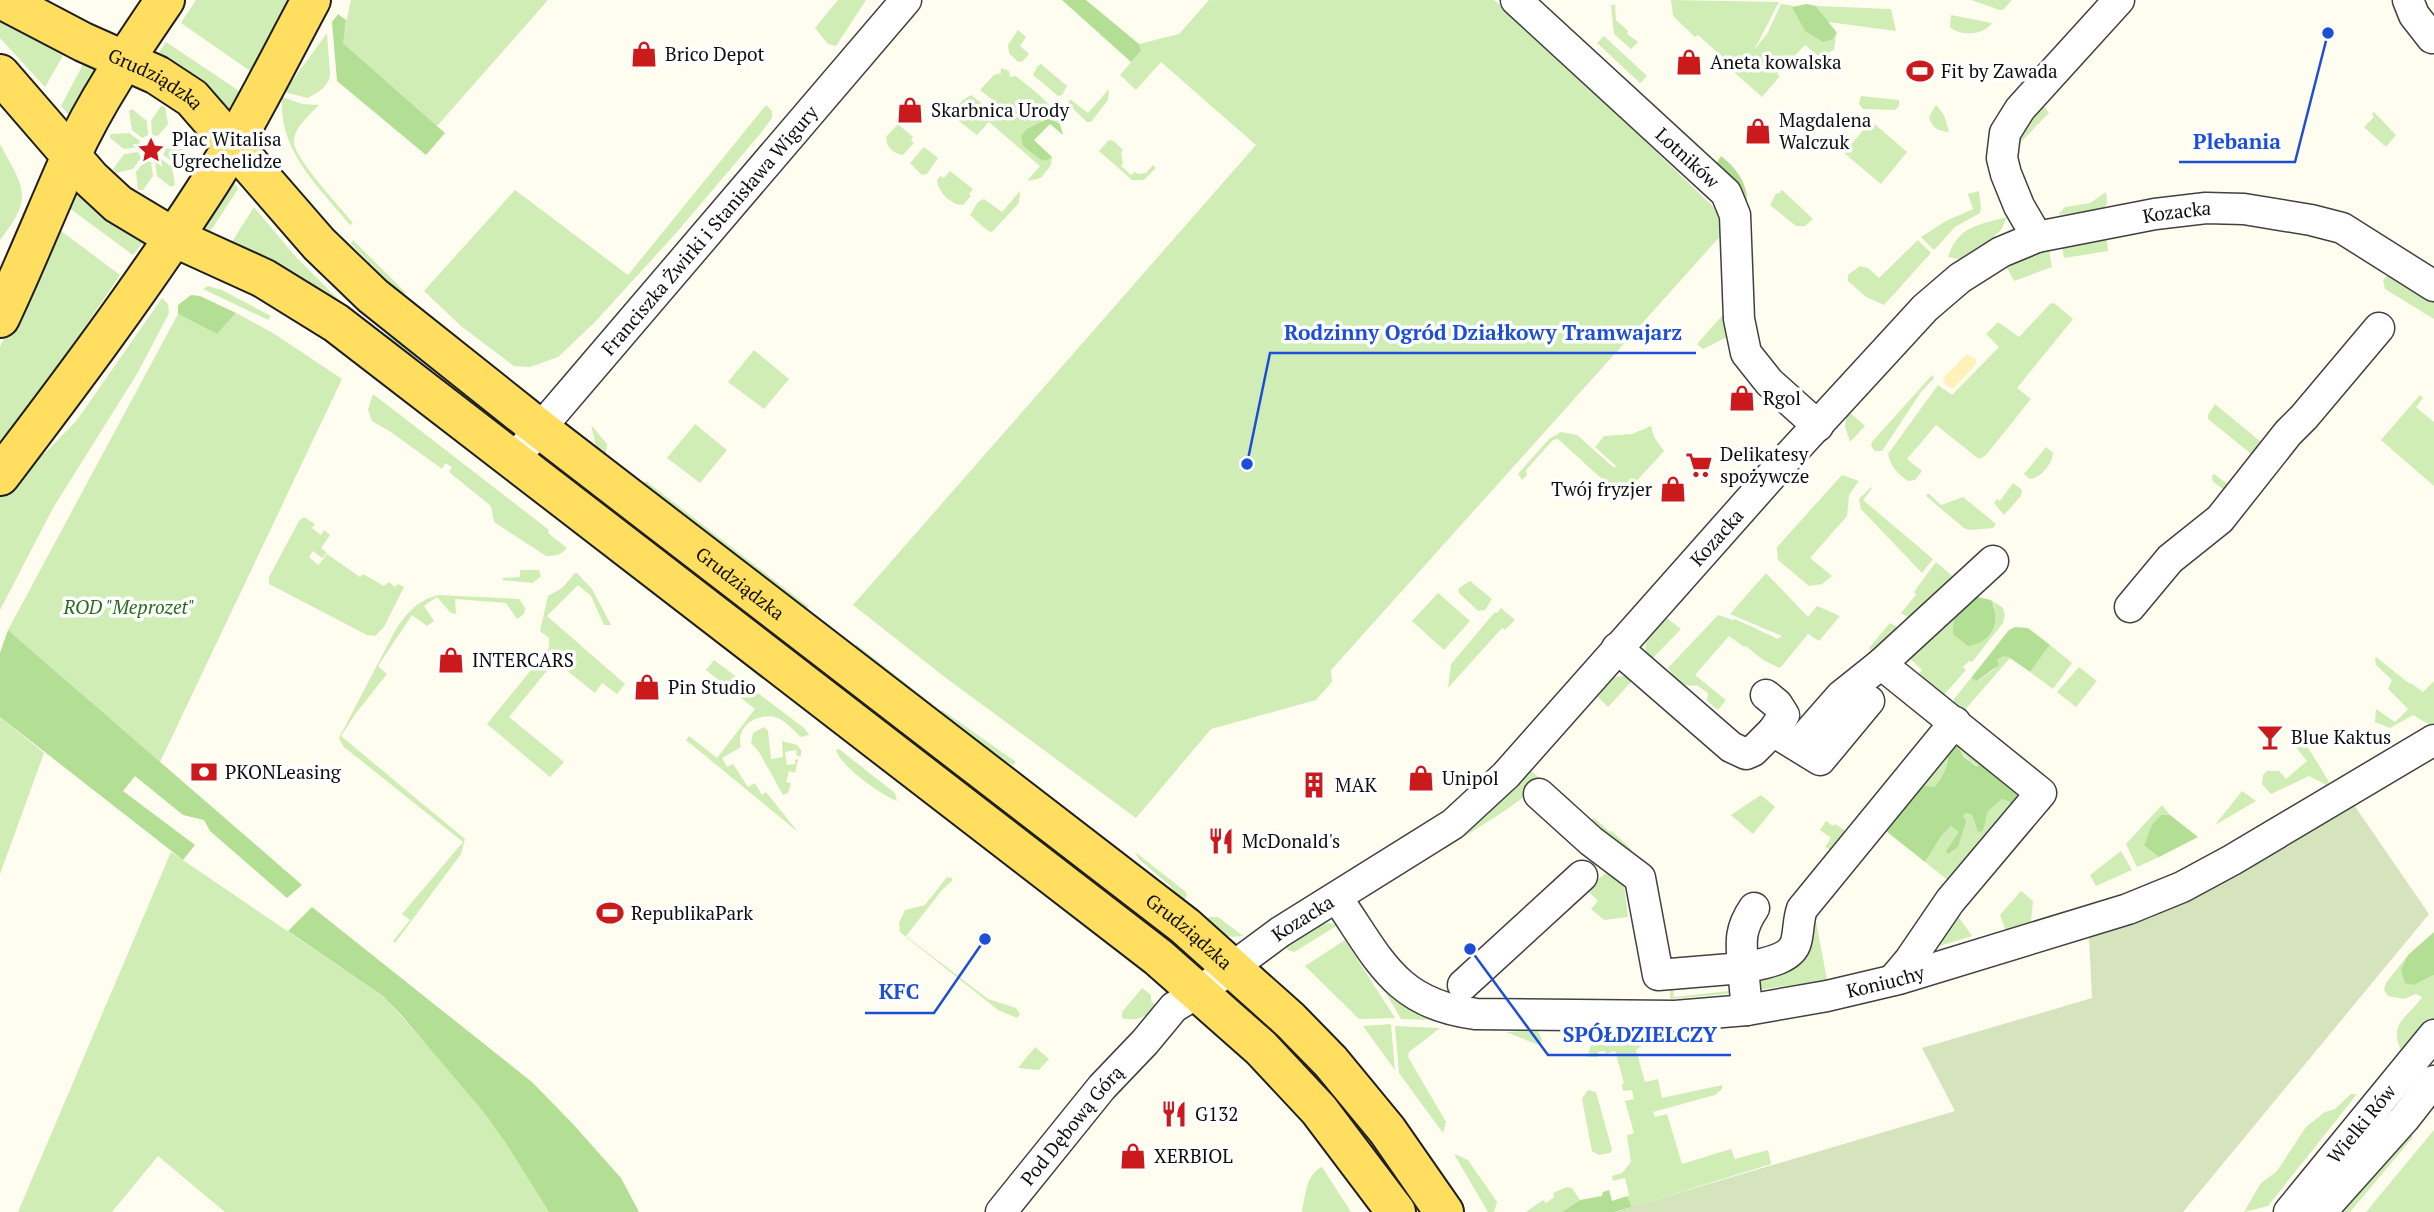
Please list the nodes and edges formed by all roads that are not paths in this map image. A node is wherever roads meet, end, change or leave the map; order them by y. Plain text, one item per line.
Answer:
1 (3, 0) edge
2 (165, 0) edge
3 (311, 0) edge
4 (906, 0) edge
5 (1516, 0) edge
6 (2119, 0) edge
7 (2408, 0) edge
8 (2432, 38) dead end
9 (126, 60) junction
10 (0, 74) edge
11 (234, 144) junction
12 (71, 156) junction
13 (173, 237) junction
14 (2037, 237) junction
15 (2430, 275) edge
16 (0, 318) edge
17 (2379, 328) dead end
18 (1818, 426) junction
19 (540, 429) junction
20 (514, 459) junction
21 (0, 476) edge
22 (1993, 561) dead end
23 (2130, 607) dead end
24 (1617, 648) junction
25 (1881, 664) junction
26 (1766, 695) dead end
27 (1869, 701) dead end
28 (1955, 722) junction
29 (2434, 740) edge
30 (1800, 752) junction
31 (1539, 794) dead end
32 (1582, 876) dead end
33 (1337, 898) junction
34 (1754, 908) dead end
35 (1231, 966) junction
36 (1742, 968) junction
37 (1658, 975) junction
38 (1893, 980) junction
39 (1463, 985) dead end
40 (1199, 992) junction
41 (1747, 1010) junction
42 (1663, 1016) junction
43 (2433, 1039) edge
44 (2434, 1081) edge
45 (1001, 1212) edge
46 (1396, 1212) edge
47 (1444, 1212) edge
48 (2289, 1212) edge
49 (2321, 1212) edge

1 - 9 main road, Grudziądzka
2 - 9 main road
3 - 11 main road
4 - 19 street, Franciszka Żwirki i Stanisława Wigury
5 - 18 street, Lotników
6 - 14 street
7 - 8 street
9 - 11 main road, Grudziądzka
9 - 12 main road
10 - 12 main road, Grudziądzka
11 - 13 main road
11 - 19 main road, Grudziądzka
12 - 13 main road, Grudziądzka
12 - 16 main road
13 - 20 main road, Grudziądzka
13 - 21 main road
14 - 15 street, Kozacka
14 - 18 street, Kozacka
17 - 23 street
18 - 24 street, Kozacka
19 - 20 street, Franciszka Żwirki i Stanisława Wigury
19 - 35 main road, Grudziądzka
20 - 40 main road, Grudziądzka
22 - 25 street
24 - 30 street
24 - 33 street, Kozacka
25 - 28 street
25 - 30 street
26 - 30 street
27 - 30 street
28 - 36 street
28 - 38 street
29 - 38 street, Koniuchy
31 - 37 street
32 - 39 street
33 - 35 street, Kozacka
33 - 42 street, Koniuchy
34 - 36 street
35 - 40 street, Kozacka
35 - 47 main road, Grudziądzka
36 - 37 street
36 - 41 street
37 - 42 street
38 - 41 street, Koniuchy
40 - 45 street, Pod Dębową Górą
40 - 46 main road, Grudziądzka
41 - 42 street, Koniuchy
43 - 48 street, Wielki Rów
44 - 49 street, Wielki Rów

